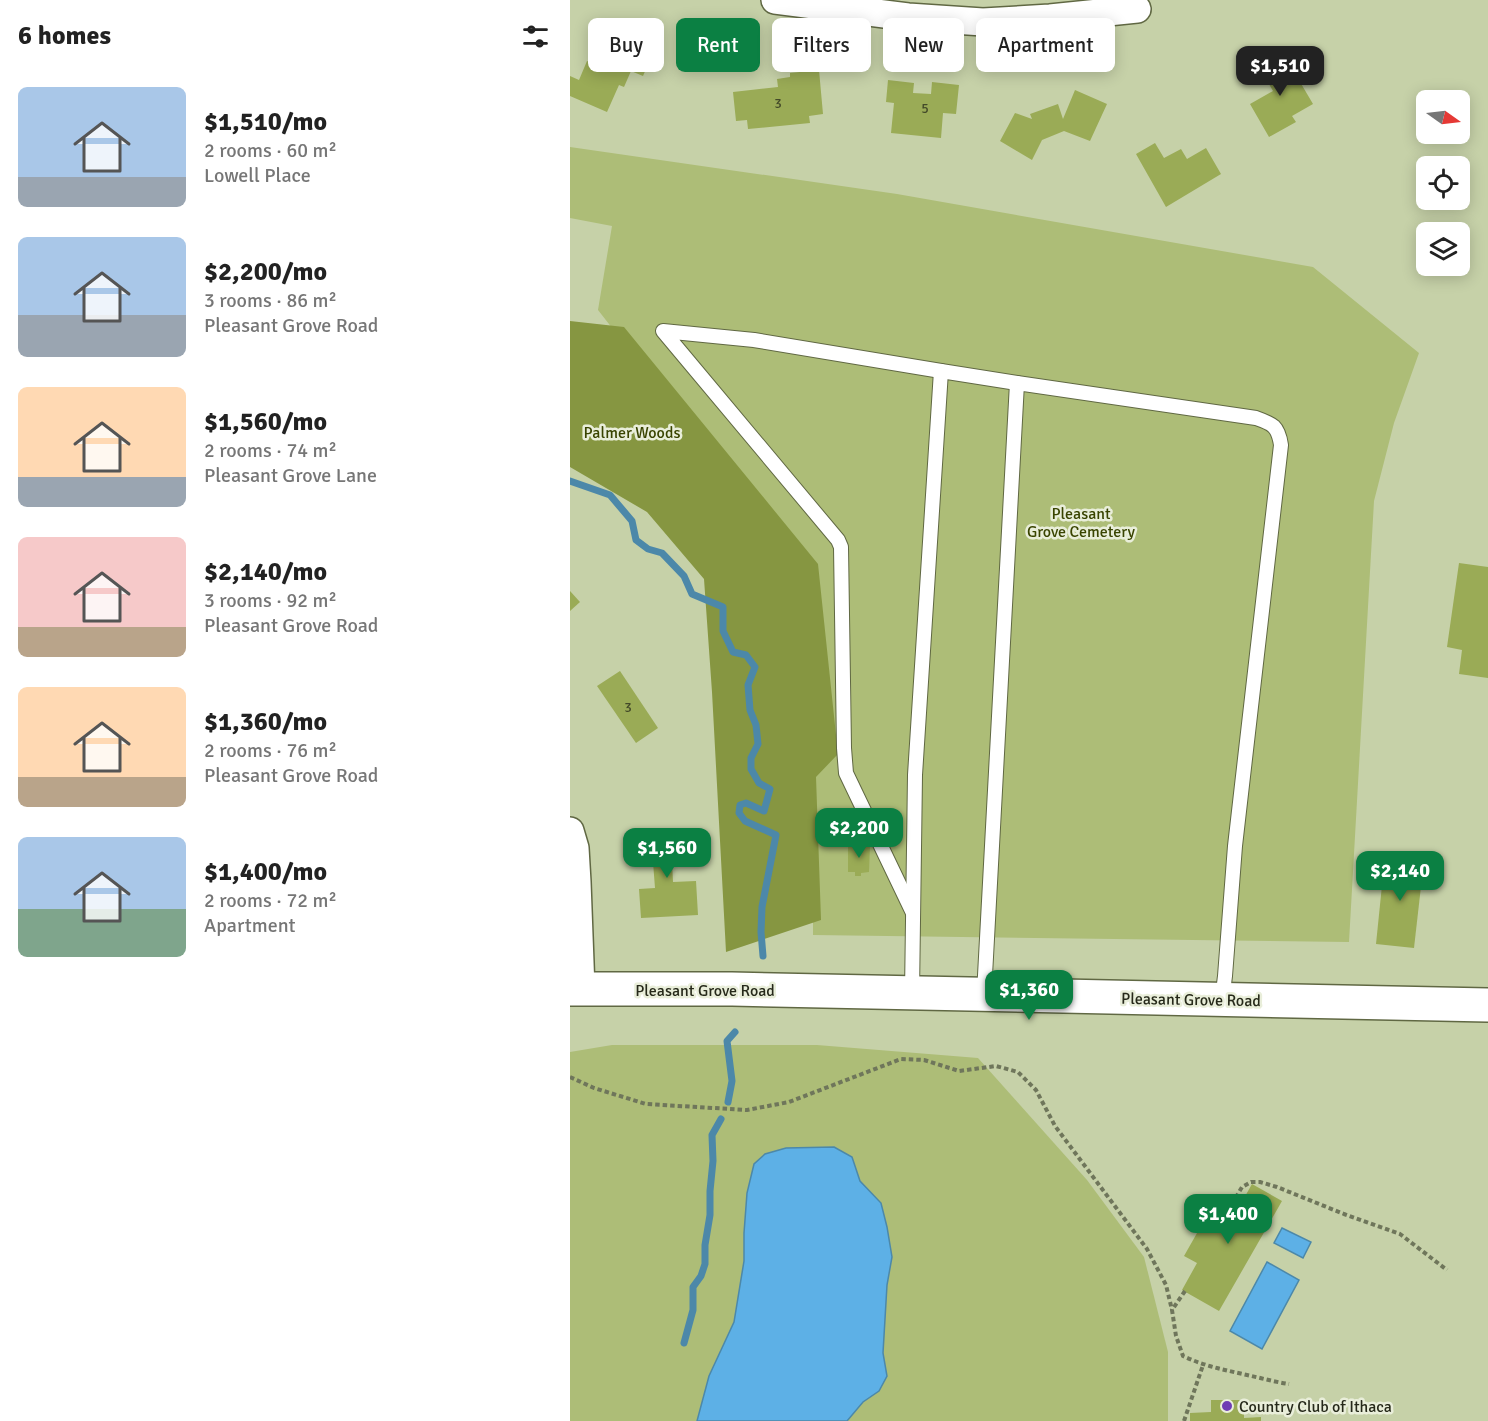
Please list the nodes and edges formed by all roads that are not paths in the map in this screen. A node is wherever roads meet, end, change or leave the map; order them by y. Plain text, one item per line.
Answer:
1 (774, 0) edge
2 (1137, 9) dead end
3 (941, 371) junction
4 (1017, 383) junction
5 (570, 831) edge
6 (913, 912) junction
7 (575, 989) edge
8 (912, 993) junction
9 (984, 994) junction
10 (1222, 1000) junction
11 (1488, 1005) edge

1 - 2 street
3 - 4 lane
3 - 6 lane
3 - 6 lane
4 - 9 lane
4 - 10 lane
5 - 7 street
6 - 8 lane
7 - 8 street, Pleasant Grove Road
8 - 9 street, Pleasant Grove Road
9 - 10 street, Pleasant Grove Road
10 - 11 street, Pleasant Grove Road

